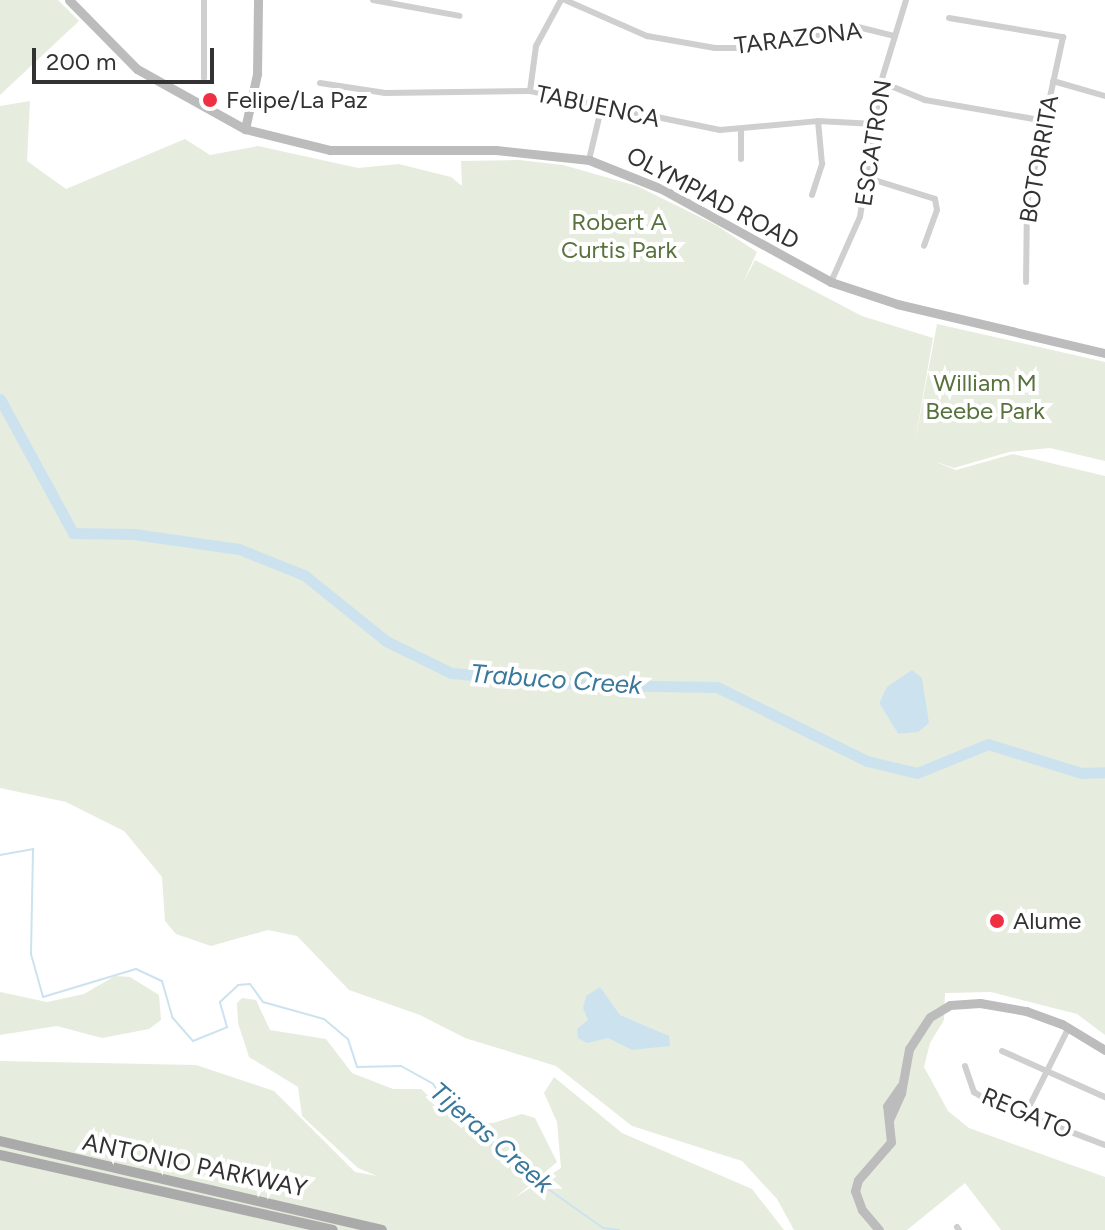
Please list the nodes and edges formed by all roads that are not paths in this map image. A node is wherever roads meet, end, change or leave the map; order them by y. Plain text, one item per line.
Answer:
1 (69, 0) edge
2 (204, 0) edge
3 (258, 0) edge
4 (373, 0) edge
5 (563, 0) edge
6 (906, 0) edge
7 (398, 2) edge
8 (460, 16) dead end
9 (949, 18) dead end
10 (895, 36) junction
11 (204, 78) dead end
12 (1053, 81) junction
13 (881, 82) junction
14 (320, 83) dead end
15 (530, 91) junction
16 (1105, 95) edge
17 (602, 105) junction
18 (818, 121) junction
19 (1045, 121) junction
20 (875, 124) junction
21 (245, 129) junction
22 (741, 130) junction
23 (741, 159) dead end
24 (589, 160) junction
25 (868, 178) junction
26 (812, 195) dead end
27 (924, 246) dead end
28 (831, 282) junction
29 (1026, 282) dead end
30 (1105, 353) edge
31 (1065, 1027) junction
32 (1105, 1050) edge
33 (1002, 1051) dead end
34 (965, 1066) dead end
35 (1044, 1069) junction
36 (1105, 1097) edge
37 (1025, 1115) junction
38 (0, 1141) edge
39 (1105, 1145) edge
40 (0, 1155) edge
41 (333, 1230) edge
42 (382, 1230) edge
43 (879, 1230) edge

1 - 21 main road, OLYMPIAD ROAD
2 - 11 street
3 - 21 main road
4 - 7 street
5 - 10 street, TARAZONA
5 - 15 street
6 - 10 street, ESCATRON
7 - 8 street
9 - 12 street, BOTORRITA
10 - 13 street, ESCATRON
12 - 16 street
12 - 19 street, BOTORRITA
13 - 19 street
13 - 20 street, ESCATRON
14 - 15 street, TABUENCA
15 - 17 street, TABUENCA
17 - 22 street, TABUENCA
17 - 24 street
18 - 20 street, TABUENCA
18 - 22 street, TABUENCA
18 - 26 street
19 - 29 street, BOTORRITA
20 - 25 street, ESCATRON
21 - 24 main road, OLYMPIAD ROAD
22 - 23 street
24 - 28 main road, OLYMPIAD ROAD
25 - 27 street
25 - 28 street, ESCATRON
28 - 30 main road, OLYMPIAD ROAD
31 - 32 main road
31 - 35 street
31 - 43 main road
33 - 35 street
34 - 37 street, REGATO
35 - 36 street
35 - 37 street
37 - 39 street, REGATO
38 - 42 main road, ANTONIO PARKWAY
40 - 41 main road, ANTONIO PARKWAY

